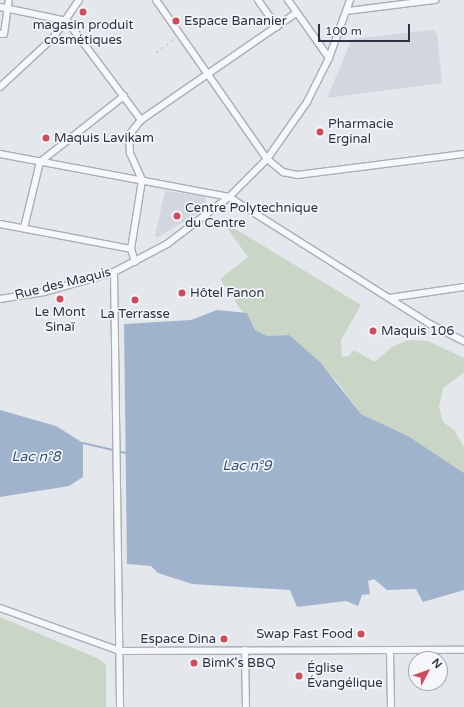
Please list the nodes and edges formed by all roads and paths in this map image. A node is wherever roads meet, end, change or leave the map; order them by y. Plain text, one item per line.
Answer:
1 (9, 0) edge
2 (79, 0) edge
3 (156, 0) edge
4 (267, 0) edge
5 (288, 0) edge
6 (350, 0) edge
7 (435, 0) edge
8 (259, 2) edge
9 (0, 7) edge
10 (7, 8) junction
11 (347, 11) junction
12 (296, 13) junction
13 (67, 21) junction
14 (277, 27) junction
15 (0, 34) edge
16 (180, 34) junction
17 (156, 52) dead end
18 (329, 58) junction
19 (209, 75) junction
20 (0, 87) edge
21 (124, 96) junction
22 (141, 120) junction
23 (0, 154) edge
24 (464, 154) edge
25 (266, 159) junction
26 (40, 162) junction
27 (142, 180) junction
28 (229, 198) junction
29 (0, 224) edge
30 (24, 228) junction
31 (131, 249) junction
32 (135, 262) junction
33 (114, 272) junction
34 (464, 287) edge
35 (389, 298) junction
36 (0, 299) edge
37 (464, 341) edge
38 (0, 608) edge
39 (245, 650) junction
40 (464, 650) edge
41 (120, 651) junction
42 (390, 652) junction
43 (120, 707) edge
44 (246, 707) edge
45 (391, 707) edge

1 - 10 street
2 - 13 street
3 - 16 street
4 - 8 street
5 - 12 street
6 - 11 street, Rue des Maquis
7 - 11 street
8 - 14 street
9 - 10 street
10 - 13 street
10 - 15 street
11 - 18 street, Rue des Maquis
12 - 14 street
12 - 18 street
13 - 20 street
13 - 21 street
14 - 19 street
16 - 17 path
16 - 19 street
18 - 25 street, Rue des Maquis
19 - 22 street
19 - 25 street
21 - 22 street
21 - 26 street
22 - 27 street
23 - 26 street
24 - 25 street
25 - 28 street, Rue des Maquis
26 - 27 street
26 - 30 street
27 - 28 street
27 - 31 street
28 - 32 street, Rue des Maquis
28 - 35 street
29 - 30 street
30 - 31 street
31 - 32 street
32 - 33 street, Rue des Maquis
33 - 36 street, Rue des Maquis
33 - 41 street
34 - 35 street
35 - 37 street
38 - 41 street
39 - 41 street
39 - 42 street
39 - 44 street
40 - 42 street
41 - 43 street
42 - 45 street

